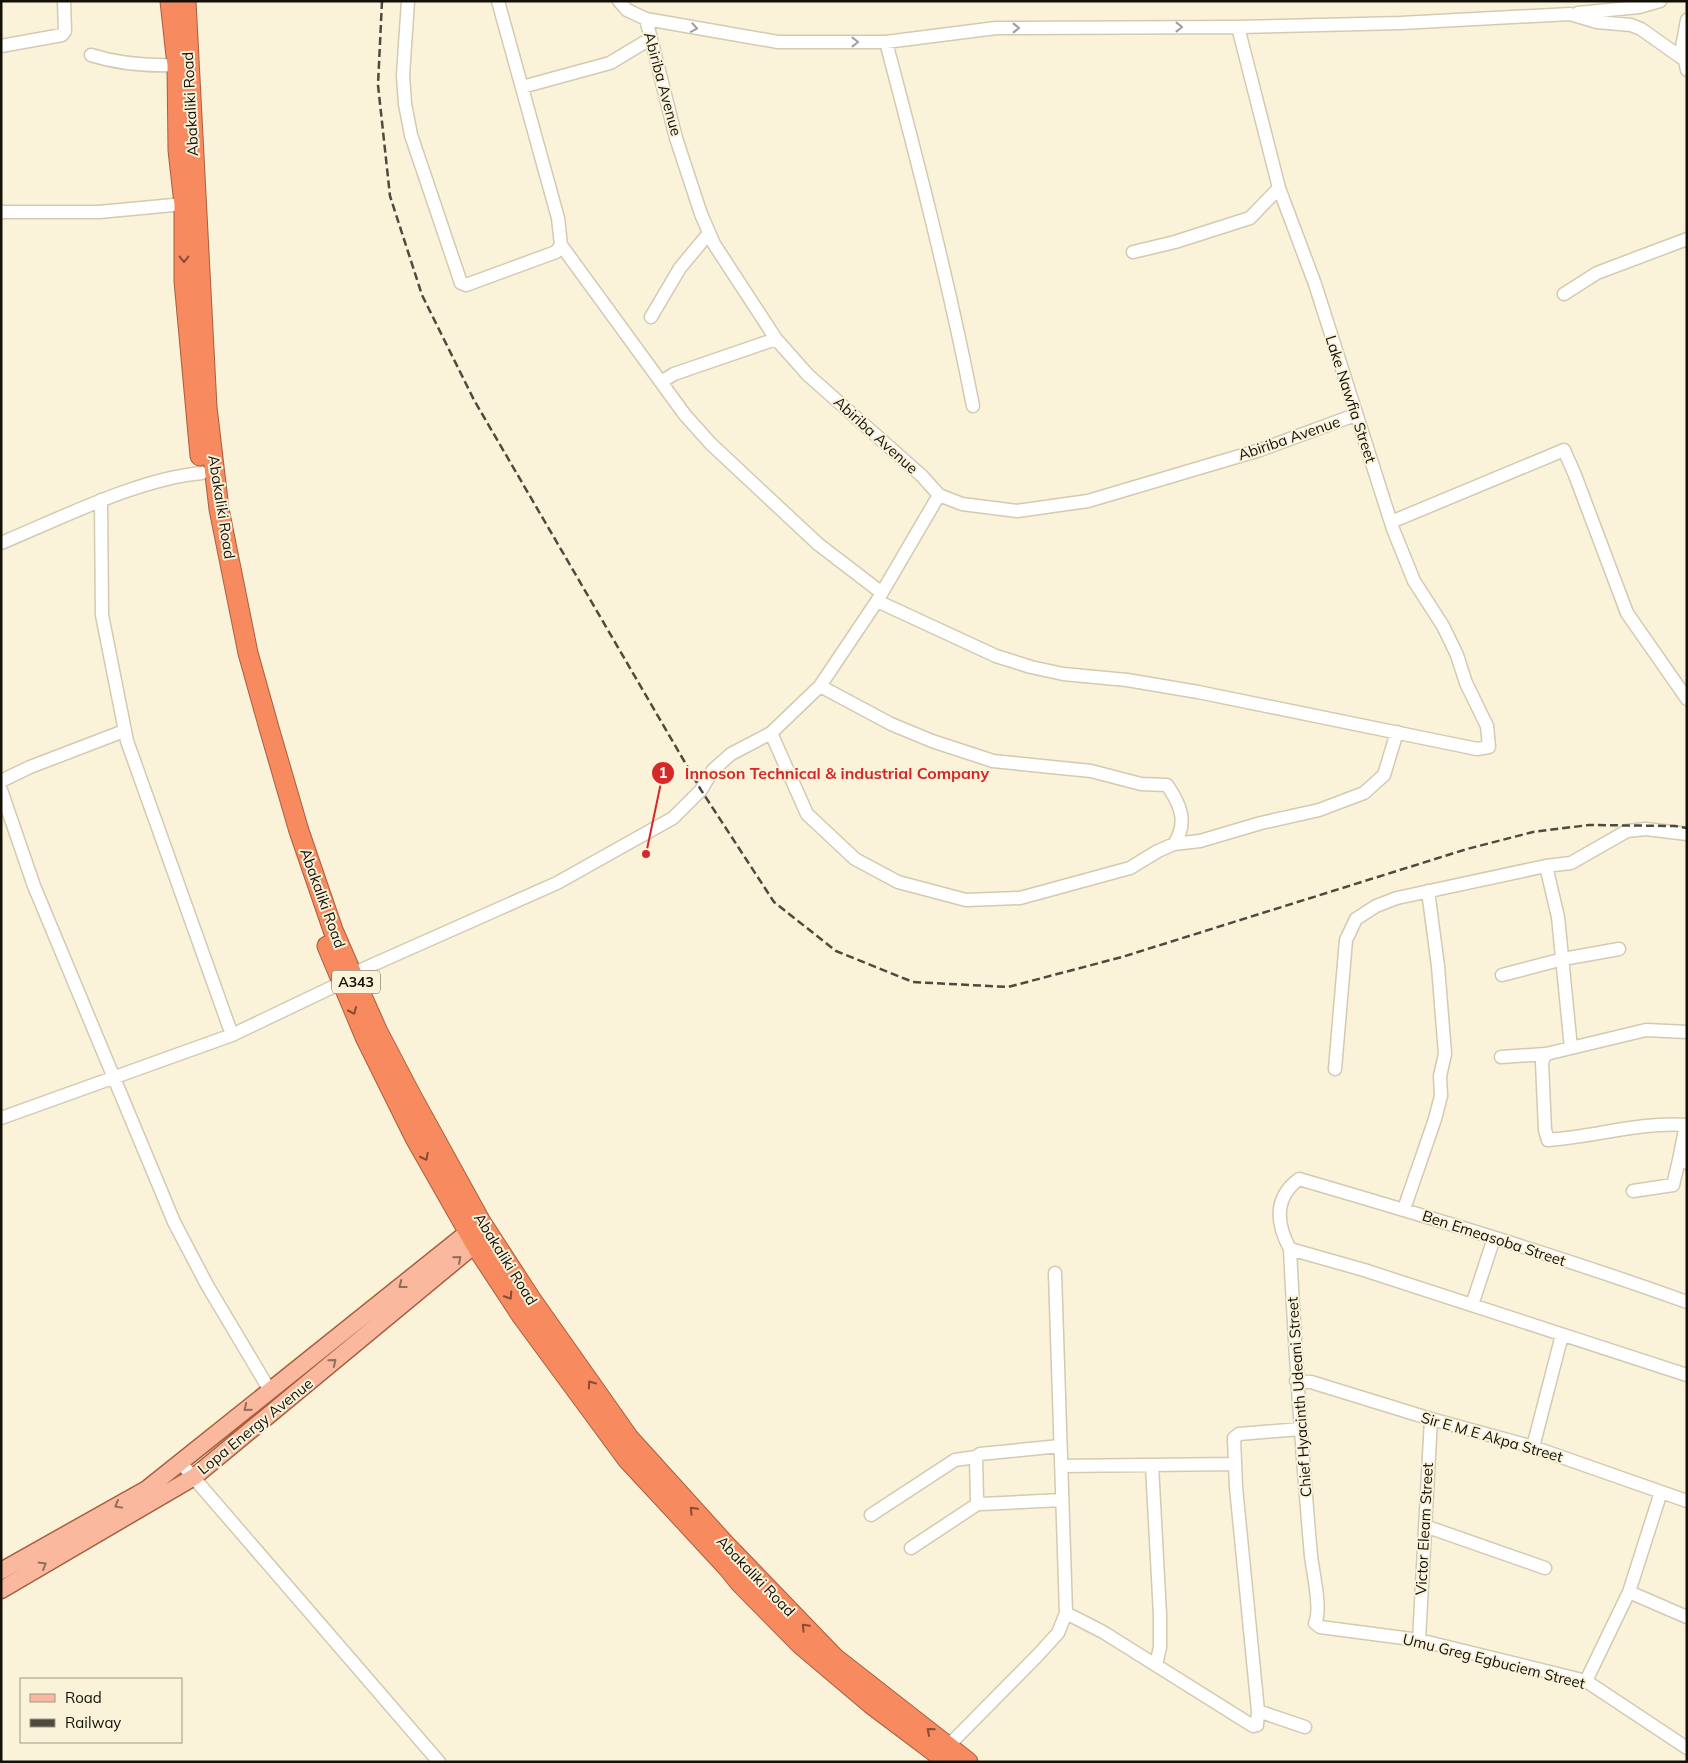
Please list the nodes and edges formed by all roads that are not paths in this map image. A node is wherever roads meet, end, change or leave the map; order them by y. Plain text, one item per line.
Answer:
1 (64, 1) edge
2 (170, 1) edge
3 (186, 1) edge
4 (408, 1) edge
5 (498, 1) edge
6 (619, 1) edge
7 (1660, 1) edge
8 (1570, 14) junction
9 (646, 19) junction
10 (1687, 20) edge
11 (1238, 27) junction
12 (650, 39) junction
13 (886, 42) junction
14 (1, 46) edge
15 (91, 55) dead end
16 (1685, 64) edge
17 (177, 65) junction
18 (522, 87) junction
19 (1280, 188) junction
20 (184, 204) junction
21 (1, 212) edge
22 (709, 233) junction
23 (1687, 239) edge
24 (562, 245) junction
25 (1132, 252) dead end
26 (1564, 294) dead end
27 (651, 316) dead end
28 (776, 339) junction
29 (661, 382) junction
30 (973, 406) dead end
31 (1355, 415) junction
32 (202, 473) junction
33 (939, 495) junction
34 (101, 500) junction
35 (1390, 522) junction
36 (1, 543) edge
37 (879, 597) junction
38 (820, 686) junction
39 (1687, 699) edge
40 (124, 731) junction
41 (1397, 732) junction
42 (771, 733) junction
43 (1, 782) edge
44 (1, 790) edge
45 (1687, 834) edge
46 (1174, 844) junction
47 (1546, 866) junction
48 (1428, 891) junction
49 (1619, 949) dead end
50 (1563, 959) junction
51 (1502, 975) dead end
52 (346, 978) junction
53 (1687, 1032) edge
54 (232, 1035) junction
55 (1571, 1048) junction
56 (1546, 1054) junction
57 (1502, 1057) dead end
58 (1335, 1069) dead end
59 (115, 1077) junction
60 (1, 1117) edge
61 (1686, 1122) edge
62 (1683, 1161) edge
63 (1299, 1180) joint
64 (1632, 1191) dead end
65 (1404, 1209) junction
66 (478, 1233) junction
67 (1494, 1238) junction
68 (1290, 1249) junction
69 (1055, 1273) dead end
70 (1687, 1302) edge
71 (1472, 1306) junction
72 (1562, 1335) junction
73 (1687, 1375) edge
74 (1296, 1381) junction
75 (269, 1390) junction
76 (1432, 1419) junction
77 (1300, 1429) junction
78 (1060, 1446) junction
79 (1533, 1447) junction
80 (976, 1457) junction
81 (181, 1463) junction
82 (1234, 1464) junction
83 (1152, 1465) junction
84 (1061, 1466) junction
85 (194, 1477) junction
86 (1661, 1492) junction
87 (1062, 1500) junction
88 (1687, 1501) edge
89 (979, 1503) junction
90 (871, 1515) dead end
91 (1425, 1526) junction
92 (911, 1548) dead end
93 (1545, 1568) dead end
94 (1, 1571) edge
95 (1, 1590) edge
96 (1629, 1592) junction
97 (1066, 1613) junction
98 (1687, 1617) edge
99 (1315, 1623) joint
100 (1419, 1640) junction
101 (1156, 1665) junction
102 (1586, 1682) junction
103 (1258, 1711) junction
104 (1305, 1727) dead end
105 (1687, 1748) edge
106 (948, 1754) edge
107 (439, 1762) edge
108 (968, 1762) edge

1 - 14 street
2 - 17 highway, Abakaliki Road / A343
3 - 52 highway, Abakaliki Road / A343
4 - 24 street
5 - 18 street
6 - 9 street, Abiriba Avenue
7 - 8 street
8 - 11 street
8 - 16 street
9 - 12 street, Abiriba Avenue
9 -> 13 street
10 - 16 street
13 -> 11 street
11 - 19 street, Lake Nawfia Street
12 - 18 street
12 - 22 street, Abiriba Avenue
13 - 30 street
15 - 17 street
17 - 20 highway, Abakaliki Road / A343
18 - 24 street
19 - 25 street
19 - 31 street, Lake Nawfia Street
20 - 21 street
20 -> 32 highway, Abakaliki Road / A343
22 - 27 street
22 - 28 street, Abiriba Avenue
23 - 26 street
24 - 29 street
28 - 29 street
28 - 33 street, Abiriba Avenue
29 - 37 street
31 - 33 street, Abiriba Avenue
31 - 35 street, Lake Nawfia Street
32 - 34 street
32 - 52 highway, Abakaliki Road / A343
33 - 37 street
34 - 36 street
34 - 40 street
35 - 39 street
35 - 41 street, Lake Nawfia Street
37 - 38 street
37 - 41 street
38 - 42 street
38 - 46 street
40 - 43 street
40 - 54 street
41 - 46 street
42 - 46 street
42 - 52 street
44 - 59 street
45 - 47 street
47 - 48 street
47 - 50 street
48 - 58 street
48 - 65 street
49 - 50 street
50 - 51 street
50 - 55 street
52 - 54 street
52 - 66 highway, Abakaliki Road / A343
53 - 55 street
54 - 59 street
55 - 56 street
56 - 57 street
56 - 61 street
59 - 60 street
59 - 75 street
61 - 62 street
62 - 64 street
63 - 65 street, Ben Emeasoba Street
63 - 68 street, Chief Hyacinth Udeani Street
65 - 67 street, Ben Emeasoba Street
66 -> 75 main road, Lopa Energy Avenue
85 -> 66 main road, Lopa Energy Avenue
66 - 106 highway, Abakaliki Road / A343
67 - 70 street, Ben Emeasoba Street
67 - 71 street
68 - 71 street
68 - 74 street, Chief Hyacinth Udeani Street
69 - 78 street
71 - 72 street
72 - 73 street
72 - 79 street
74 - 76 street, Sir E M E Akpa Street
74 - 77 street, Chief Hyacinth Udeani Street
75 -> 81 main road, Lopa Energy Avenue
76 - 79 street, Sir E M E Akpa Street
76 - 91 street, Victor Eleam Street
77 - 82 street
77 - 99 street, Chief Hyacinth Udeani Street
78 - 80 street
78 - 84 street
79 - 86 street, Sir E M E Akpa Street
80 - 89 street
80 - 90 street
81 - 85 street
81 -> 94 main road, Lopa Energy Avenue
82 - 83 street
82 - 103 street
83 - 84 street
83 - 101 street
84 - 87 street
95 -> 85 main road, Lopa Energy Avenue
85 - 107 street
86 - 88 street, Sir E M E Akpa Street
86 - 96 street
87 - 89 street
87 - 97 street
89 - 92 street
91 - 93 street
91 - 100 street, Victor Eleam Street
96 - 98 street
96 - 102 street
97 - 101 street
97 - 106 street
99 - 100 street, Umu Greg Egbuciem Street
100 - 102 street, Umu Greg Egbuciem Street
101 - 103 street
102 - 105 street, Umu Greg Egbuciem Street
103 - 104 street
106 - 108 highway, Abakaliki Road / A343

